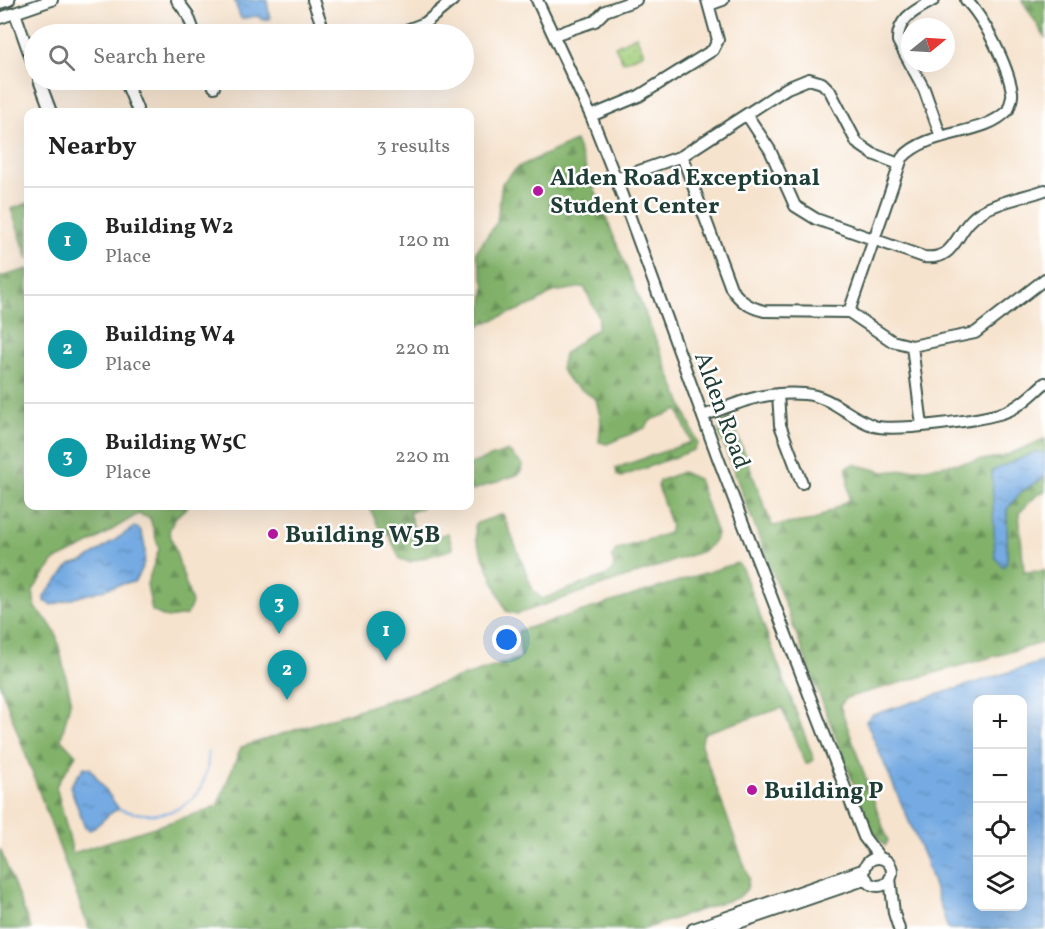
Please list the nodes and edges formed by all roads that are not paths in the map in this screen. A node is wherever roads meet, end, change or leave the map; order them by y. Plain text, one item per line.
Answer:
1 (9, 0) edge
2 (52, 0) edge
3 (177, 0) edge
4 (313, 0) edge
5 (453, 0) edge
6 (537, 0) edge
7 (636, 0) edge
8 (723, 0) edge
9 (934, 0) edge
10 (966, 0) edge
11 (708, 2) edge
12 (0, 3) edge
13 (15, 13) junction
14 (0, 18) edge
15 (191, 24) edge
16 (321, 24) edge
17 (422, 24) edge
18 (554, 35) junction
19 (24, 36) edge
20 (43, 90) edge
21 (129, 90) edge
22 (50, 108) edge
23 (137, 108) edge
24 (747, 115) junction
25 (591, 116) junction
26 (941, 136) junction
27 (682, 156) junction
28 (898, 164) junction
29 (616, 179) junction
30 (1045, 190) edge
31 (874, 239) junction
32 (1045, 279) edge
33 (849, 312) junction
34 (912, 346) junction
35 (1045, 383) edge
36 (778, 394) junction
37 (703, 416) junction
38 (922, 426) junction
39 (802, 483) dead end
40 (864, 837) junction
41 (880, 858) junction
42 (866, 871) junction
43 (890, 878) junction
44 (877, 886) junction
45 (894, 913) junction
46 (724, 926) edge
47 (693, 929) edge
48 (899, 929) edge

1 - 12 street
2 - 13 street
3 - 15 street
4 - 16 street
5 - 17 street
6 - 18 street, Alden Road
7 - 18 street
8 - 11 street
9 - 26 street
10 - 26 street
11 - 25 street
13 - 14 street
13 - 19 street
18 - 25 street, Alden Road
20 - 22 street
21 - 23 street
24 - 27 street
24 - 28 street
24 - 31 street
25 - 29 street, Alden Road
26 - 28 street
27 - 29 street
27 - 33 street
28 - 31 street
29 - 37 street, Alden Road
30 - 31 street
31 - 33 street
32 - 34 street
33 - 34 street
34 - 38 street
35 - 38 street
36 - 37 street
36 - 38 street
36 - 39 street
37 - 40 street, Alden Road
40 - 41 street, Alden Road
40 - 42 street, Alden Road
41 - 42 street
41 - 43 street
42 - 44 street
42 - 46 street
43 - 44 street
43 - 45 street
44 - 45 street
45 - 48 street
46 - 47 street

